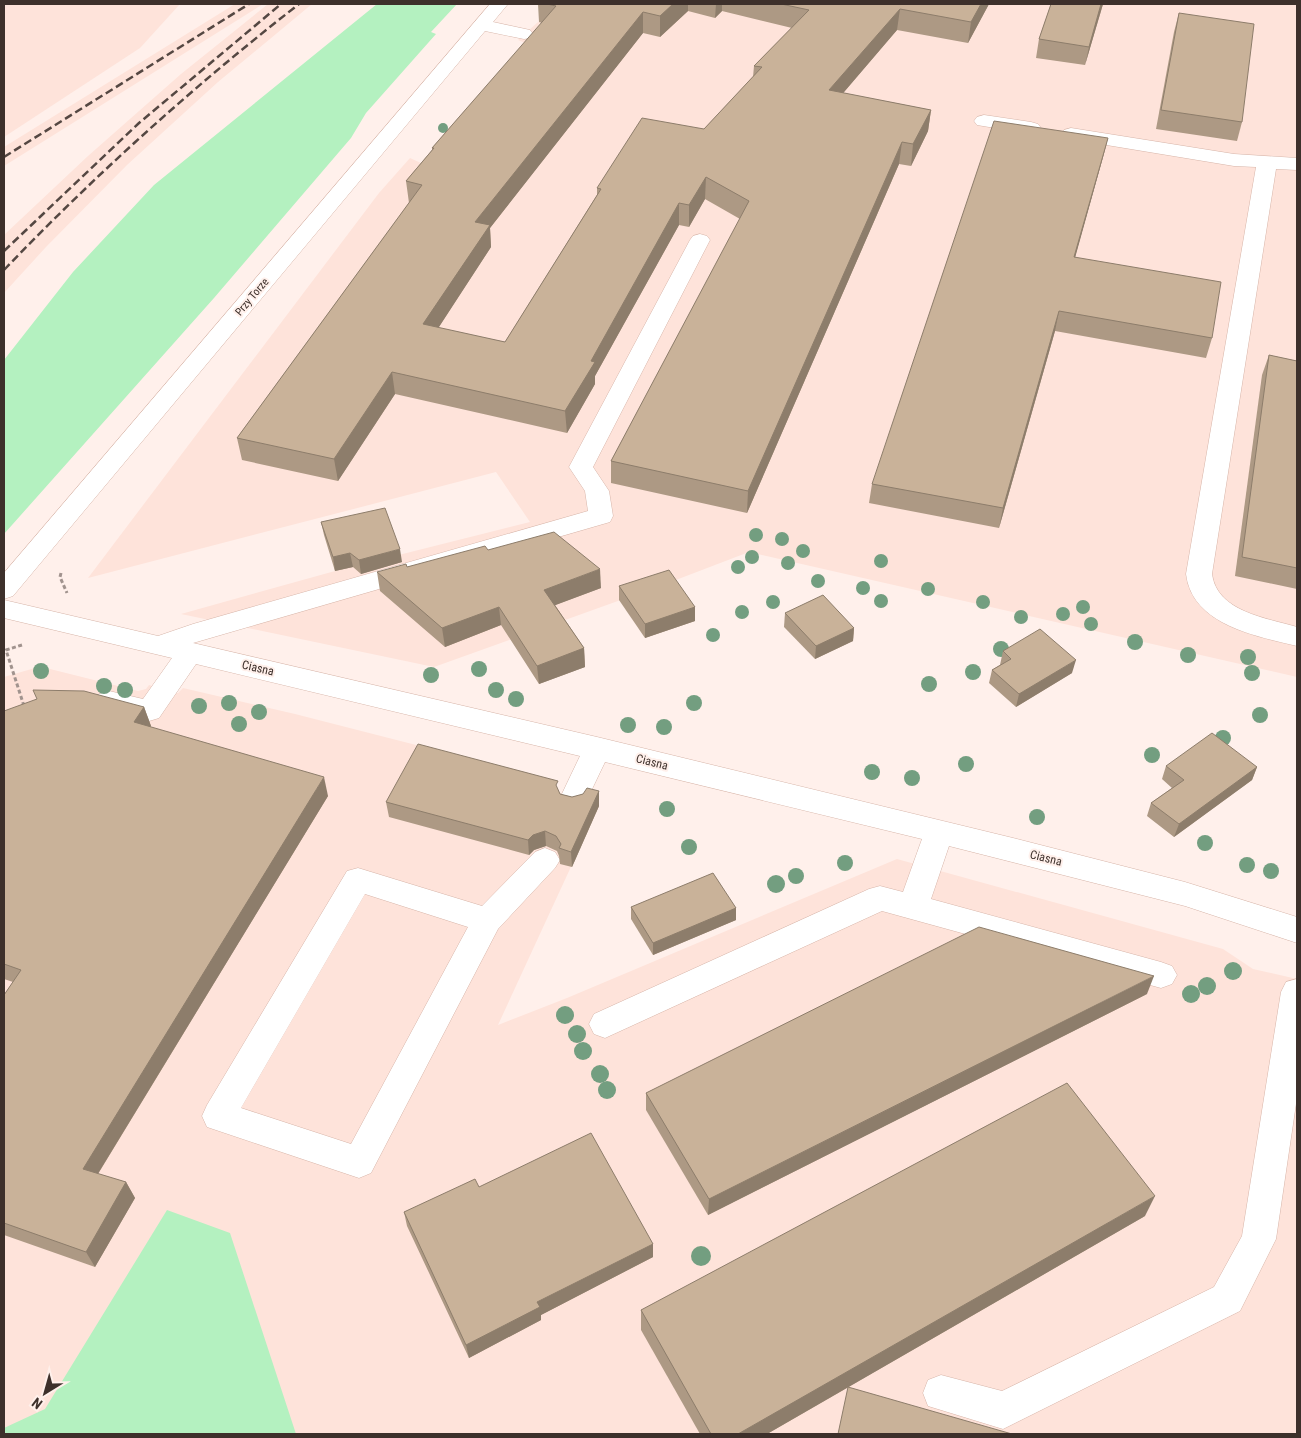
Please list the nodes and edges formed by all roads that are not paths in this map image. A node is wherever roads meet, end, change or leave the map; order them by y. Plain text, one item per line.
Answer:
1 (499, 4) edge
2 (480, 24) junction
3 (524, 34) dead end
4 (984, 121) dead end
5 (1267, 162) junction
6 (1297, 164) edge
7 (700, 240) dead end
8 (4, 590) edge
9 (4, 609) edge
10 (1297, 637) edge
11 (160, 644) junction
12 (190, 652) junction
13 (87, 696) edge
14 (597, 748) junction
15 (573, 800) edge
16 (939, 832) junction
17 (545, 860) dead end
18 (913, 907) junction
19 (487, 920) junction
20 (1297, 930) edge
21 (1161, 975) dead end
22 (1297, 992) edge
23 (605, 1024) dead end
24 (941, 1393) dead end

1 - 2 street, Przy Torze
2 - 3 street
2 - 8 street, Przy Torze
4 - 5 street
5 - 6 street
5 - 10 street
7 - 11 street
9 - 11 street, Ciasna
11 - 12 street, Ciasna
12 - 13 street
12 - 14 street, Ciasna
14 - 15 street
14 - 16 street, Ciasna
16 - 18 street
16 - 20 street, Ciasna
17 - 19 street
18 - 21 street
18 - 23 street
19 - 19 street
22 - 24 street

